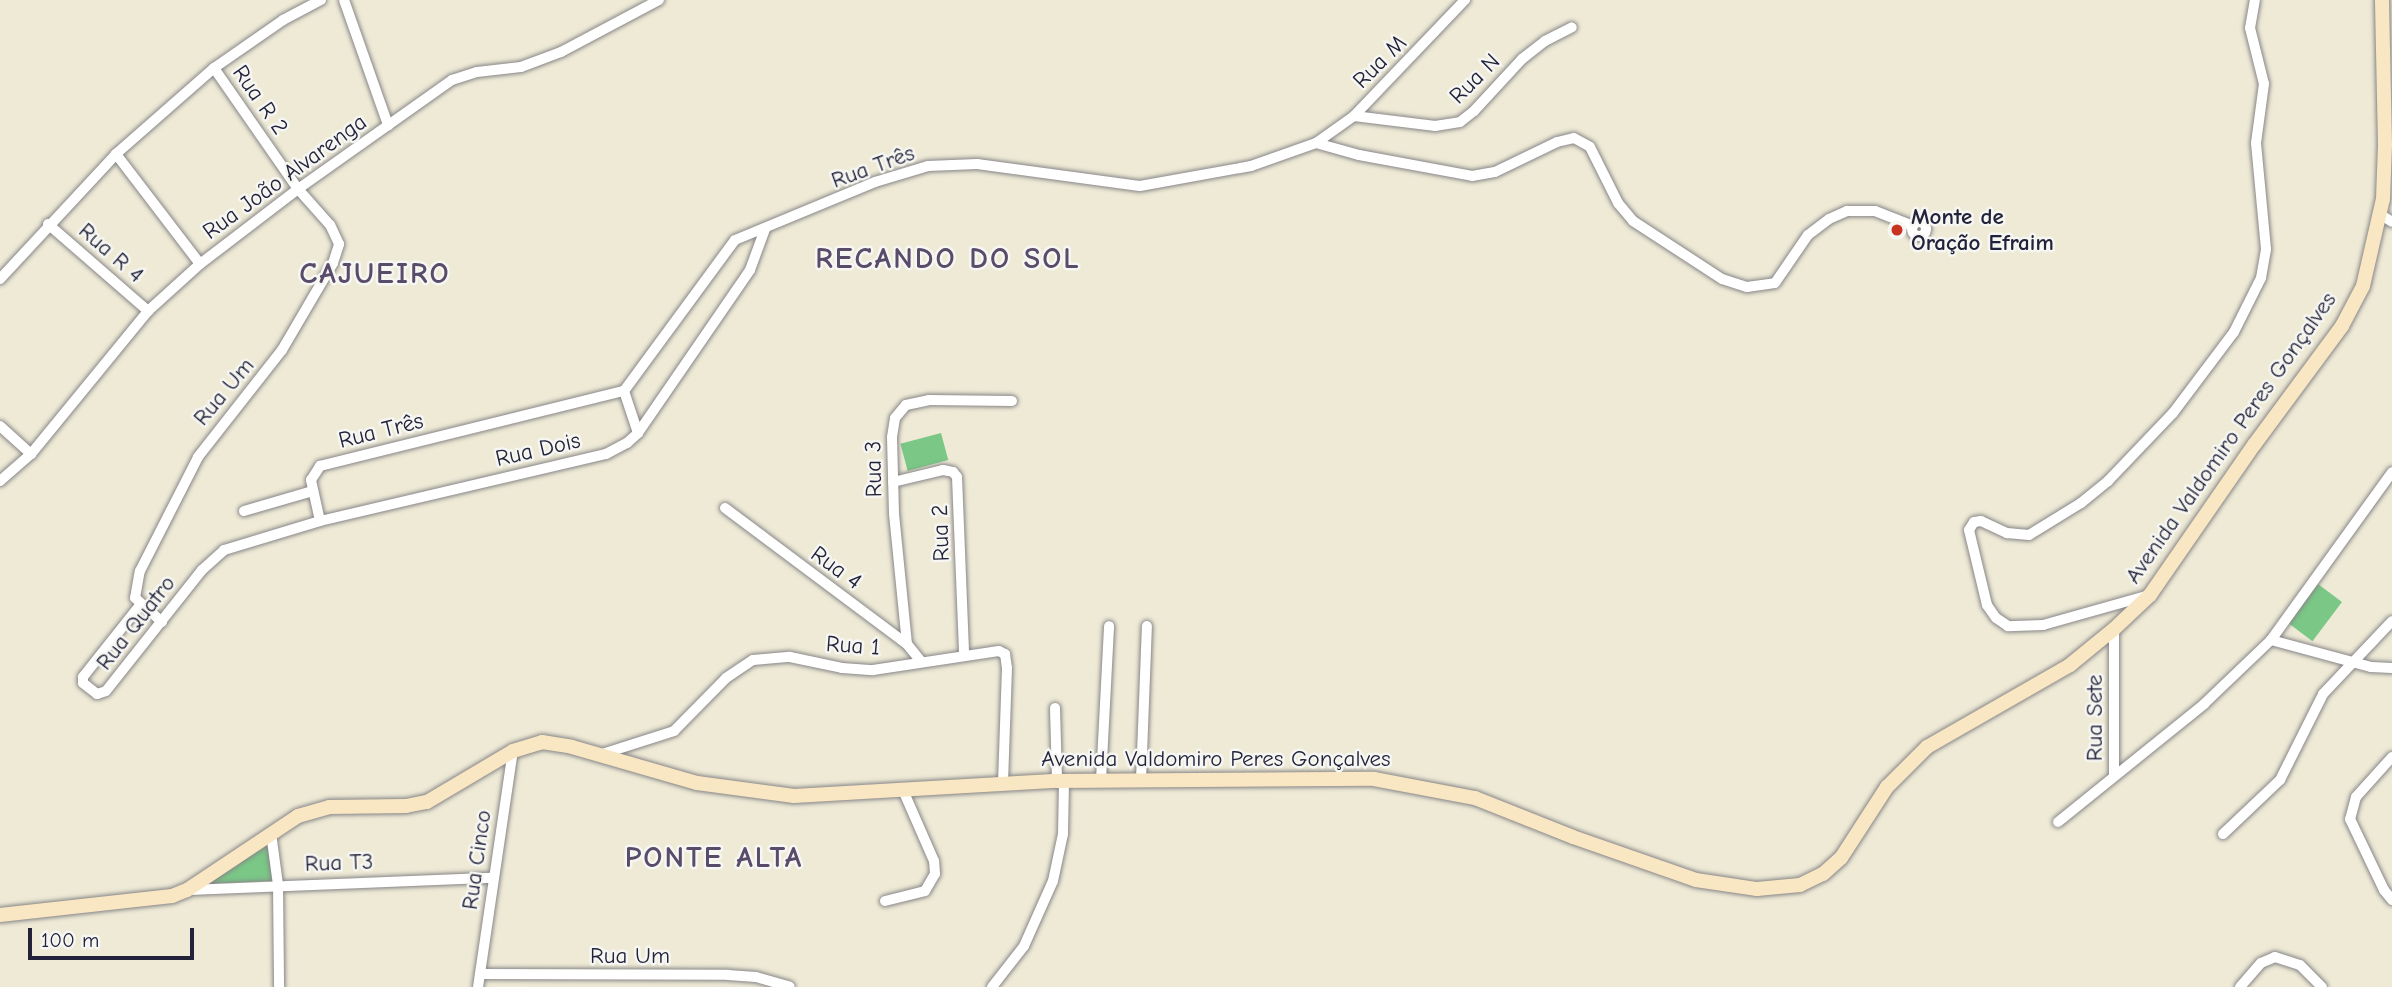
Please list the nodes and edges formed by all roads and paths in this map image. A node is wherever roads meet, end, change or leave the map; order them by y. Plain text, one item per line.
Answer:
1 (321, 0) edge
2 (344, 0) edge
3 (657, 0) edge
4 (1465, 0) edge
5 (2256, 0) edge
6 (2382, 0) edge
7 (1572, 27) dead end
8 (2388, 67) edge
9 (214, 68) junction
10 (1354, 116) junction
11 (388, 125) junction
12 (1317, 143) junction
13 (116, 154) junction
14 (298, 189) junction
15 (2386, 219) edge
16 (48, 224) junction
17 (1913, 226) dead end
18 (765, 229) junction
19 (200, 264) junction
20 (0, 279) edge
21 (148, 311) junction
22 (624, 391) junction
23 (1012, 401) dead end
24 (0, 426) edge
25 (638, 433) junction
26 (31, 454) junction
27 (2392, 472) edge
28 (0, 481) edge
29 (893, 482) junction
30 (313, 491) junction
31 (725, 508) dead end
32 (244, 511) dead end
33 (320, 521) junction
34 (211, 561) joint
35 (2150, 595) junction
36 (140, 605) junction
37 (2392, 621) edge
38 (162, 622) junction
39 (1109, 626) dead end
40 (1147, 626) dead end
41 (2115, 629) junction
42 (2270, 640) junction
43 (907, 644) junction
44 (964, 655) junction
45 (921, 661) junction
46 (2352, 662) junction
47 (2392, 668) edge
48 (1055, 708) dead end
49 (513, 751) junction
50 (599, 755) junction
51 (2392, 757) edge
52 (2114, 776) junction
53 (1101, 780) junction
54 (1141, 780) junction
55 (1060, 781) junction
56 (1003, 783) junction
57 (903, 790) junction
58 (2058, 822) dead end
59 (271, 833) junction
60 (2223, 834) dead end
61 (493, 878) junction
62 (278, 885) junction
63 (187, 890) junction
64 (2392, 900) edge
65 (885, 901) dead end
66 (0, 915) edge
67 (480, 974) junction
68 (279, 987) edge
69 (478, 987) edge
70 (790, 987) edge
71 (992, 987) edge
72 (2240, 987) edge
73 (2322, 987) edge

1 - 9 street
2 - 11 street
3 - 11 street, Rua João Alvarenga
4 - 10 street, Rua M
5 - 35 street
6 - 8 street, Avenida Valdomiro Peres Gonçalves
7 - 10 street, Rua N
8 - 15 street, Avenida Valdomiro Peres Gonçalves
9 - 13 street
9 - 14 street, Rua R 2
10 - 12 street, Rua M
11 - 14 street, Rua João Alvarenga
12 - 17 street
12 - 18 street, Rua Três
13 - 16 street
13 - 19 street
14 - 19 street, Rua João Alvarenga
14 - 36 street, Rua Um
15 - 35 street, Avenida Valdomiro Peres Gonçalves
16 - 20 street
16 - 21 street, Rua R 4
18 - 22 street, Rua Três
18 - 25 street, Rua Dois
19 - 21 street, Rua João Alvarenga
21 - 26 street, Rua João Alvarenga
22 - 25 street
22 - 30 street, Rua Três
23 - 29 street, Rua 3
24 - 26 street
25 - 33 street, Rua Dois
26 - 28 street, Rua João Alvarenga
27 - 42 street
29 - 43 street, Rua 3
29 - 44 street, Rua 2
30 - 32 street
30 - 33 street
31 - 43 street, Rua 4
33 - 34 street, Rua Dois
34 - 38 street, Rua Quatro
35 - 41 street, Avenida Valdomiro Peres Gonçalves
36 - 38 street
36 - 38 street, Rua Quatro
37 - 46 street
39 - 53 street
40 - 54 street
41 - 52 street, Rua Sete
41 - 54 street, Avenida Valdomiro Peres Gonçalves
42 - 46 street
42 - 52 street
43 - 45 street, Rua 4
44 - 45 street, Rua 1
44 - 56 street, Rua 1
45 - 50 street, Rua 1
46 - 47 street
46 - 60 street
48 - 55 street
49 - 50 street, Avenida Valdomiro Peres Gonçalves
49 - 59 street, Avenida Valdomiro Peres Gonçalves
49 - 61 street, Rua Cinco
50 - 57 street, Avenida Valdomiro Peres Gonçalves
51 - 64 street
52 - 58 street, Rua Sete
53 - 54 street, Avenida Valdomiro Peres Gonçalves
53 - 55 street, Avenida Valdomiro Peres Gonçalves
55 - 56 street, Avenida Valdomiro Peres Gonçalves
55 - 71 street
56 - 57 street, Avenida Valdomiro Peres Gonçalves
57 - 65 street
59 - 62 street
59 - 63 street, Avenida Valdomiro Peres Gonçalves
61 - 62 street, Rua T3
61 - 67 street, Rua Cinco
62 - 63 street, Rua T3
62 - 68 street
63 - 66 street, Avenida Valdomiro Peres Gonçalves
67 - 69 street
67 - 70 street, Rua Um
72 - 73 street

